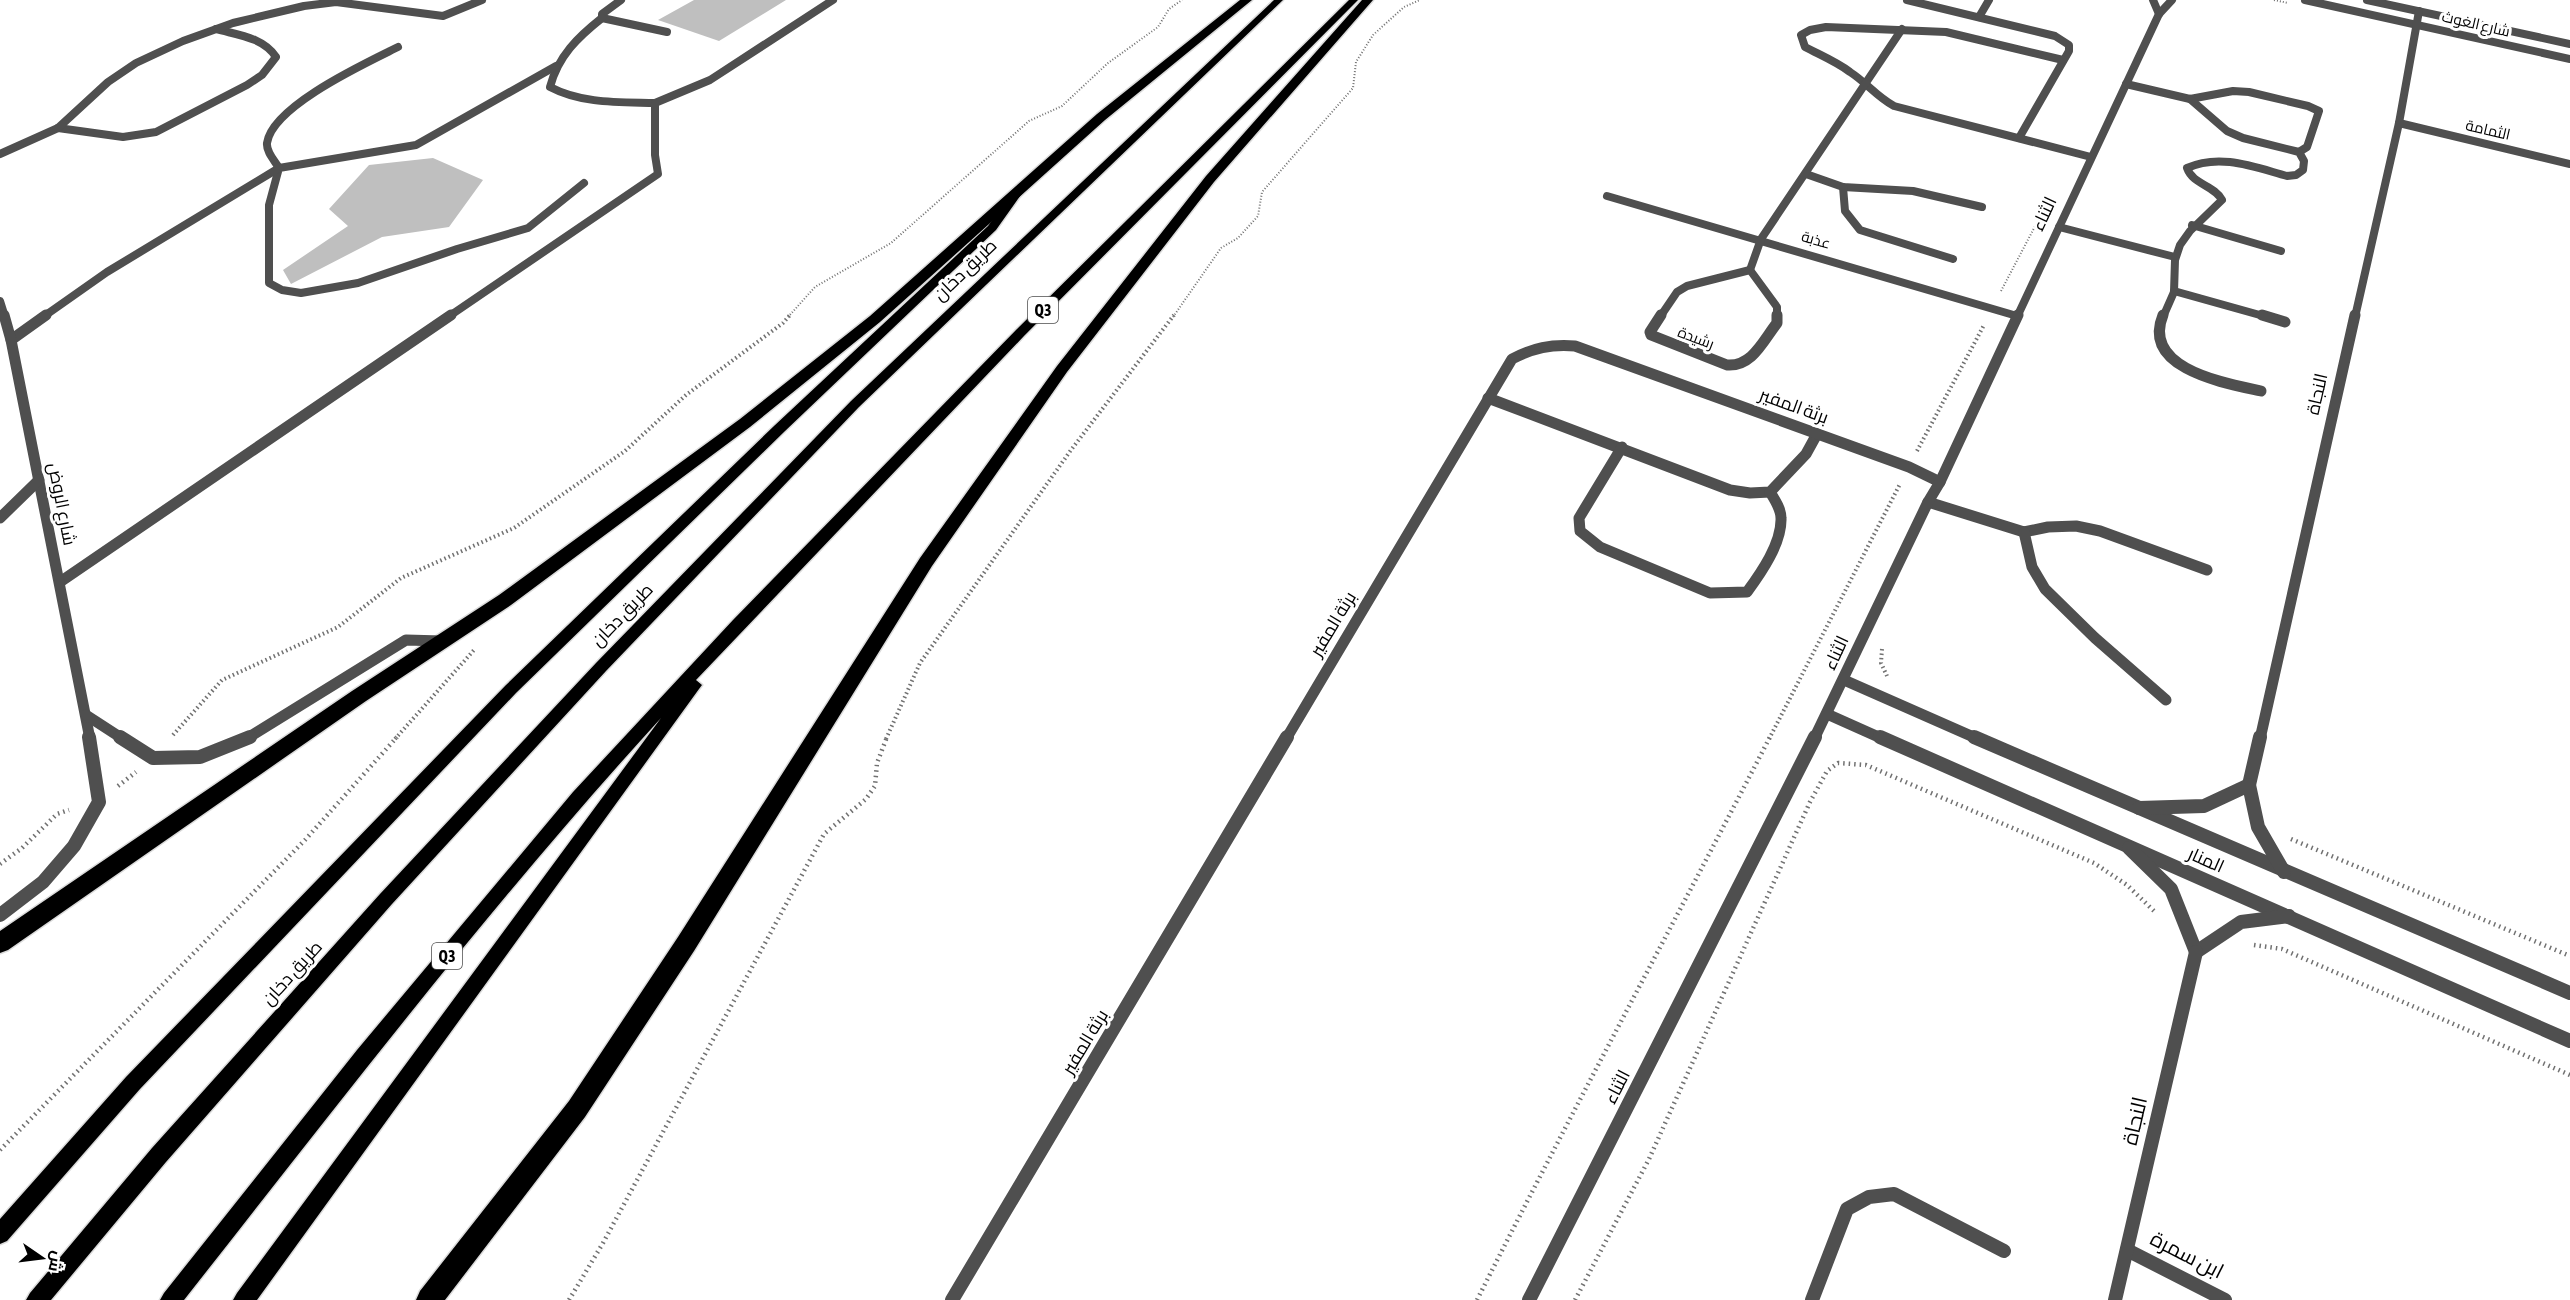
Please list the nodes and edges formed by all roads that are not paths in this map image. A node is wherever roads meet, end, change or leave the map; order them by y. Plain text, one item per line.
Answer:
1 (404, 0) edge
2 (482, 0) edge
3 (621, 0) edge
4 (833, 0) edge
5 (1246, 0) edge
6 (1279, 0) edge
7 (1354, 0) edge
8 (1368, 0) edge
9 (1907, 0) edge
10 (1989, 0) edge
11 (2153, 0) edge
12 (2172, 0) edge
13 (2305, 0) edge
14 (2367, 0) edge
15 (389, 9) junction
16 (2419, 11) junction
17 (2159, 14) junction
18 (1979, 17) junction
19 (602, 18) junction
20 (2416, 25) junction
21 (216, 29) junction
22 (1902, 29) junction
23 (667, 32) dead end
24 (2570, 44) edge
25 (398, 47) dead end
26 (2570, 59) edge
27 (2063, 60) junction
28 (556, 66) junction
29 (1866, 83) junction
30 (2126, 84) junction
31 (2190, 99) junction
32 (655, 104) junction
33 (2399, 123) junction
34 (58, 128) junction
35 (2019, 138) junction
36 (2299, 152) junction
37 (0, 154) edge
38 (2091, 157) junction
39 (2570, 164) edge
40 (279, 168) junction
41 (1806, 174) junction
42 (584, 183) dead end
43 (1843, 187) junction
44 (1020, 190) junction
45 (1607, 196) dead end
46 (1982, 207) dead end
47 (2192, 225) junction
48 (2059, 227) junction
49 (1761, 239) junction
50 (2281, 251) dead end
51 (2175, 256) junction
52 (1953, 259) dead end
53 (1750, 270) junction
54 (2174, 291) junction
55 (0, 301) edge
56 (2017, 316) junction
57 (2285, 322) dead end
58 (11, 340) junction
59 (2261, 391) dead end
60 (1488, 398) junction
61 (1817, 434) junction
62 (1622, 447) junction
63 (39, 480) junction
64 (1940, 482) junction
65 (1770, 492) junction
66 (1928, 501) junction
67 (0, 518) edge
68 (2024, 532) junction
69 (2207, 570) dead end
70 (60, 582) junction
71 (738, 624) junction
72 (442, 641) junction
73 (1844, 680) junction
74 (2166, 700) dead end
75 (1827, 714) junction
76 (86, 715) junction
77 (2249, 785) junction
78 (2136, 808) junction
79 (2124, 843) junction
80 (2284, 872) junction
81 (0, 915) edge
82 (2291, 916) junction
83 (0, 943) edge
84 (2196, 952) junction
85 (2570, 993) edge
86 (2570, 1041) edge
87 (0, 1234) edge
88 (2127, 1250) junction
89 (2004, 1251) dead end
90 (37, 1300) edge
91 (171, 1300) edge
92 (244, 1300) edge
93 (429, 1300) edge
94 (952, 1300) edge
95 (1529, 1300) edge
96 (1812, 1300) edge
97 (2115, 1300) edge
98 (2225, 1300) edge

1 - 15 street
2 - 15 street
3 - 19 street
4 - 32 street
5 - 44 highway
6 - 90 main road, طريق دخان
7 - 71 main road, Q3
8 - 93 highway
9 - 18 street
10 - 18 street
11 - 17 street
12 - 17 street, الثناء
13 - 20 street, شارع الغوث
14 - 16 street, شارع الغوث
15 - 21 street
16 - 20 street, النجاة
16 - 24 street, شارع الغوث
17 - 30 street, الثناء
18 - 27 street
19 - 23 street
19 - 28 street
20 - 26 street, شارع الغوث
20 - 33 street, النجاة
21 - 34 street
21 - 34 street
22 - 27 street
22 - 29 street
22 - 29 street
25 - 40 street
27 - 35 street
28 - 32 street
28 - 40 street
29 - 35 street
29 - 41 street
30 - 31 street
30 - 38 street, الثناء
31 - 36 street
31 - 36 street
32 - 70 street
33 - 39 street, الثمامة
33 - 77 street, النجاة
34 - 37 street
35 - 38 street
36 - 47 street
38 - 48 street, الثناء
40 - 42 street
40 - 58 street
41 - 43 street
41 - 49 street
43 - 46 street
43 - 52 street
44 - 72 highway
44 - 87 main road
45 - 49 street, عذبة
47 - 50 street
47 - 51 street
48 - 51 street
48 - 56 street, الثناء
49 - 53 street
49 - 56 street, عذبة
51 - 54 street
53 - 53 street, رشيدة
54 - 57 street
54 - 59 street
55 - 58 street, شارع الروض
56 - 64 street, الثناء
58 - 63 street, شارع الروض
60 - 61 street, برثة المفير
60 - 62 street
60 - 94 street, برثة المفير
61 - 64 street, برثة المفير
61 - 65 street
62 - 65 street
62 - 65 street
63 - 67 street
63 - 70 street, شارع الروض
64 - 66 street, الثناء
66 - 68 street
66 - 73 street, الثناء
68 - 69 street
68 - 74 street
70 - 76 street, شارع الروض
71 - 91 main road, Q3
71 - 92 main road
72 - 76 street
72 - 83 highway
73 - 75 street, الثناء
73 - 78 street, المنار
75 - 79 street, المنار
75 - 95 street, الثناء
76 - 81 street, شارع الروض
77 - 78 street
77 - 80 street, النجاة
78 - 80 street, المنار
79 - 82 street, المنار
79 - 84 street
80 - 85 street, المنار
82 - 84 street
82 - 86 street, المنار
84 - 88 street, النجاة
88 - 97 street, النجاة
88 - 98 street, ابن سمرة
89 - 96 street

